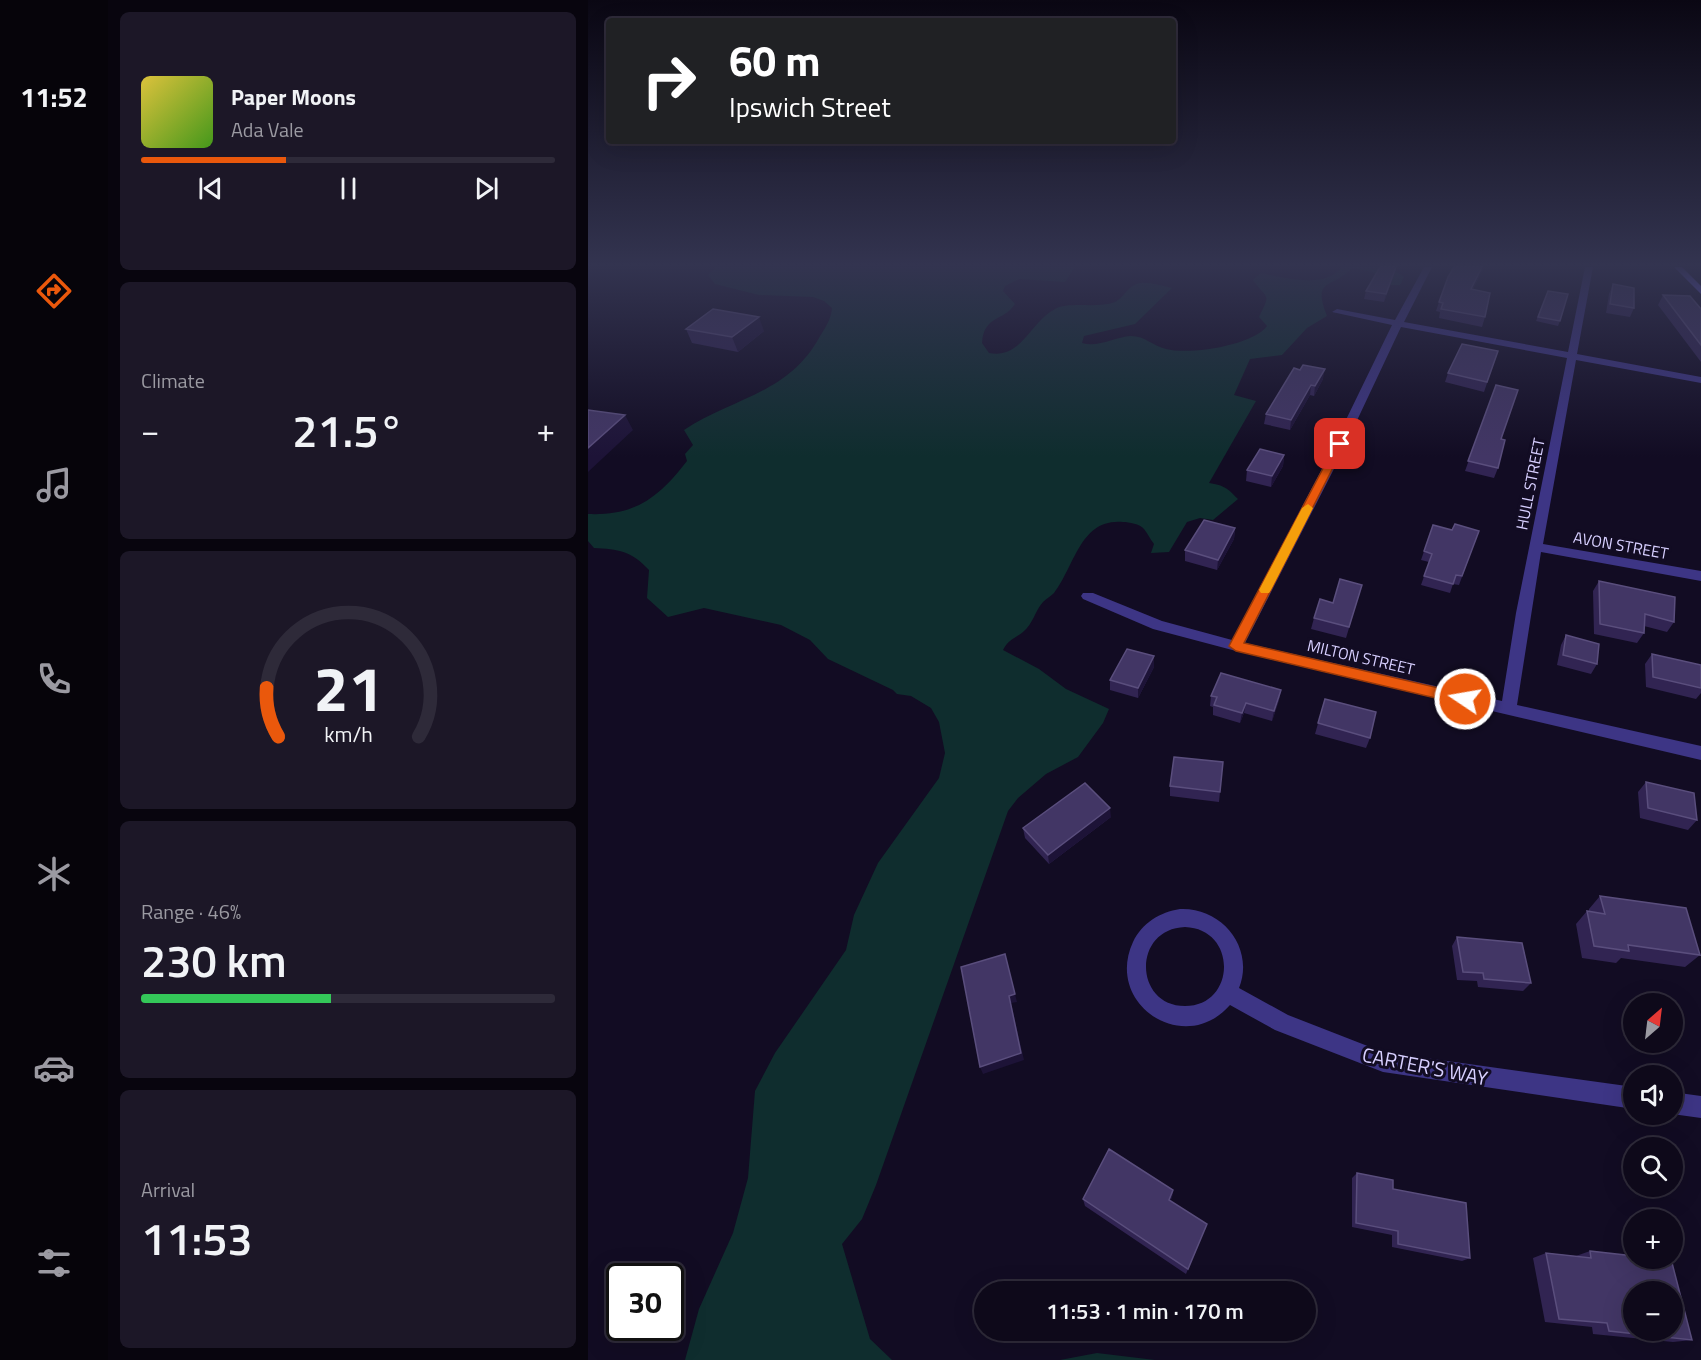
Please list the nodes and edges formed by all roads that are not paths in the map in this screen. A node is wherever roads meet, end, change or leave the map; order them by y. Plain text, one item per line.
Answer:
1 (1395, 330) edge
2 (1433, 330) edge
3 (1576, 330) edge
4 (1571, 356) junction
5 (1701, 380) edge
6 (1535, 547) junction
7 (1701, 576) edge
8 (1088, 596) dead end
9 (1236, 646) junction
10 (1509, 709) junction
11 (1701, 753) edge
12 (1229, 993) junction
13 (1623, 1096) edge
14 (1683, 1105) edge
15 (1701, 1107) edge

1 - 9 street
2 - 4 street
3 - 4 street, HULL STREET
4 - 5 street
4 - 6 street, HULL STREET
6 - 7 street, AVON STREET
6 - 10 street, HULL STREET
8 - 9 street, MILTON STREET
9 - 10 street, MILTON STREET
10 - 11 street, MILTON STREET
12 - 12 street
12 - 13 street, CARTER'S WAY
14 - 15 street

